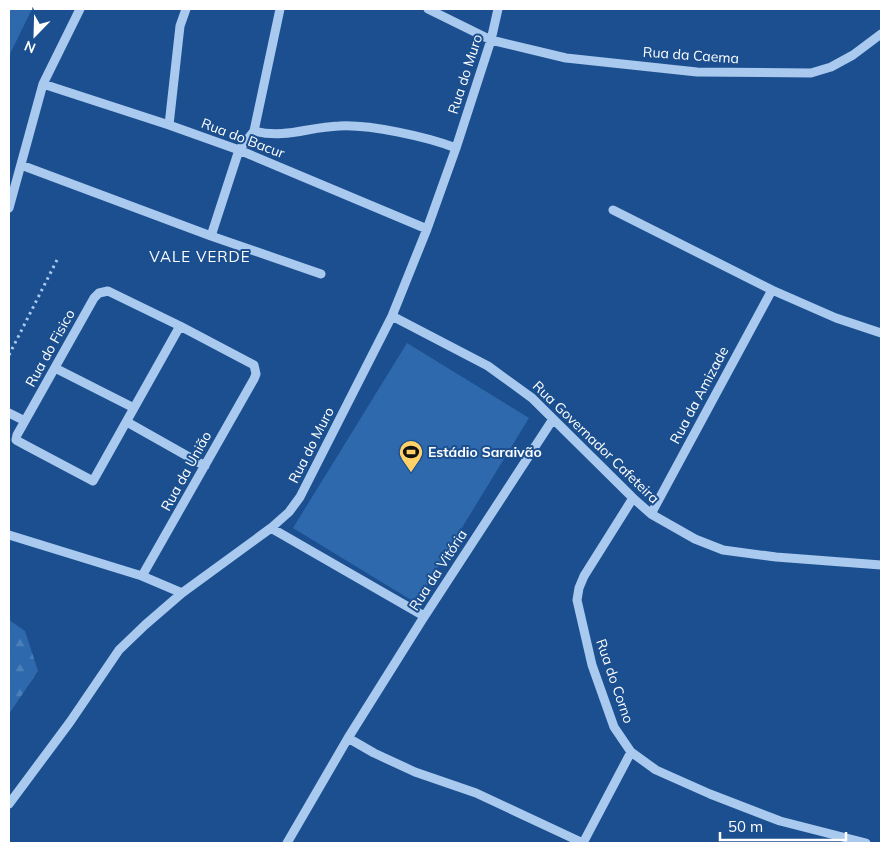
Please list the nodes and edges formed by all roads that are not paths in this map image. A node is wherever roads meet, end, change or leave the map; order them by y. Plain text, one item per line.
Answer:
1 (80, 9) edge
2 (186, 9) edge
3 (280, 9) edge
4 (428, 9) edge
5 (498, 9) edge
6 (881, 34) edge
7 (491, 40) junction
8 (43, 84) junction
9 (169, 124) junction
10 (254, 131) junction
11 (456, 148) junction
12 (239, 150) junction
13 (22, 165) junction
14 (13, 179) edge
15 (9, 208) edge
16 (613, 210) dead end
17 (427, 229) junction
18 (212, 236) junction
19 (321, 274) dead end
20 (772, 290) junction
21 (392, 316) junction
22 (180, 326) junction
23 (881, 332) edge
24 (55, 368) junction
25 (134, 408) junction
26 (9, 413) edge
27 (553, 419) junction
28 (25, 421) junction
29 (127, 422) junction
30 (205, 466) junction
31 (633, 498) junction
32 (651, 514) junction
33 (270, 528) junction
34 (9, 535) edge
35 (881, 565) edge
36 (142, 576) junction
37 (182, 593) junction
38 (424, 616) junction
39 (348, 738) junction
40 (632, 752) junction
41 (9, 804) edge
42 (287, 843) edge
43 (583, 843) edge
44 (866, 843) edge

1 - 8 street
2 - 9 street
3 - 10 street
4 - 7 street, Rua da Caema
5 - 7 street, Rua do Muro
6 - 7 street, Rua da Caema
7 - 11 street, Rua do Muro
8 - 9 street, Rua do Bacur
8 - 13 street
9 - 12 street, Rua do Bacur
10 - 11 street
10 - 12 street
11 - 17 street, Rua do Muro
12 - 17 street, Rua do Bacur
12 - 18 street
13 - 14 street
13 - 18 street
14 - 15 street
16 - 20 street
17 - 21 street, Rua do Muro
18 - 19 street
20 - 23 street
20 - 32 street, Rua da Amizade
21 - 27 street, Rua Governador Cafeteira
21 - 33 street, Rua do Muro
22 - 24 street, Rua do Fisico
22 - 25 street
22 - 30 street, Rua da União
24 - 25 street
24 - 28 street, Rua do Fisico
25 - 29 street
26 - 28 street
27 - 31 street, Rua Governador Cafeteira
27 - 38 street, Rua da Vitória
28 - 29 street, Rua do Fisico
29 - 30 street
30 - 36 street, Rua da União
31 - 32 street, Rua Governador Cafeteira
31 - 40 street, Rua do Corno
32 - 35 street, Rua Governador Cafeteira
33 - 37 street, Rua do Muro
33 - 38 street
34 - 36 street
36 - 37 street
37 - 41 street, Rua do Muro
38 - 39 street, Rua da Vitória
39 - 42 street, Rua da Vitória
39 - 43 street
40 - 43 street
40 - 44 street, Rua do Corno

